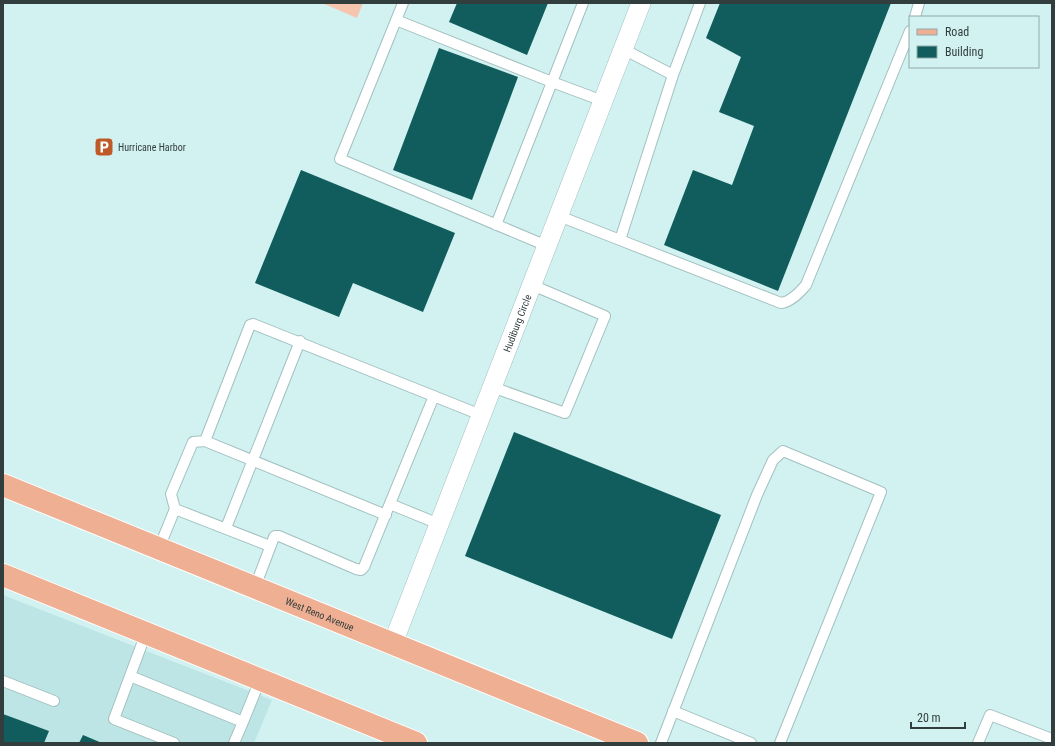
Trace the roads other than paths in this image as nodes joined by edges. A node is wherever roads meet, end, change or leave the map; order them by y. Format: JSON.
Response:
{"nodes":[{"id":1,"x":403,"y":3,"type":"edge"},
{"id":2,"x":583,"y":3,"type":"edge"},
{"id":3,"x":641,"y":3,"type":"edge"},
{"id":4,"x":700,"y":3,"type":"edge"},
{"id":5,"x":919,"y":3,"type":"edge"},
{"id":6,"x":915,"y":16,"type":"edge"},
{"id":7,"x":396,"y":20,"type":"junction"},
{"id":8,"x":909,"y":32,"type":"edge"},
{"id":9,"x":623,"y":49,"type":"junction"},
{"id":10,"x":674,"y":74,"type":"junction"},
{"id":11,"x":552,"y":82,"type":"junction"},
{"id":12,"x":603,"y":101,"type":"junction"},
{"id":13,"x":558,"y":216,"type":"junction"},
{"id":14,"x":496,"y":225,"type":"junction"},
{"id":15,"x":620,"y":240,"type":"junction"},
{"id":16,"x":547,"y":246,"type":"junction"},
{"id":17,"x":532,"y":285,"type":"junction"},
{"id":18,"x":300,"y":341,"type":"junction"},
{"id":19,"x":492,"y":387,"type":"junction"},
{"id":20,"x":434,"y":396,"type":"junction"},
{"id":21,"x":481,"y":415,"type":"junction"},
{"id":22,"x":205,"y":441,"type":"junction"},
{"id":23,"x":253,"y":460,"type":"junction"},
{"id":24,"x":3,"y":484,"type":"edge"},
{"id":25,"x":390,"y":504,"type":"junction"},
{"id":26,"x":175,"y":509,"type":"junction"},
{"id":27,"x":386,"y":515,"type":"junction"},
{"id":28,"x":439,"y":524,"type":"junction"},
{"id":29,"x":226,"y":528,"type":"junction"},
{"id":30,"x":270,"y":546,"type":"junction"},
{"id":31,"x":159,"y":548,"type":"junction"},
{"id":32,"x":3,"y":575,"type":"edge"},
{"id":33,"x":255,"y":587,"type":"junction"},
{"id":34,"x":146,"y":634,"type":"junction"},
{"id":35,"x":393,"y":643,"type":"junction"},
{"id":36,"x":130,"y":676,"type":"junction"},
{"id":37,"x":260,"y":680,"type":"junction"},
{"id":38,"x":3,"y":681,"type":"edge"},
{"id":39,"x":54,"y":701,"type":"dead end"},
{"id":40,"x":673,"y":711,"type":"junction"},
{"id":41,"x":243,"y":722,"type":"junction"},
{"id":42,"x":1052,"y":739,"type":"edge"},
{"id":43,"x":174,"y":743,"type":"edge"},
{"id":44,"x":234,"y":743,"type":"edge"},
{"id":45,"x":416,"y":743,"type":"edge"},
{"id":46,"x":637,"y":743,"type":"edge"},
{"id":47,"x":661,"y":743,"type":"edge"},
{"id":48,"x":751,"y":743,"type":"edge"},
{"id":49,"x":780,"y":743,"type":"edge"},
{"id":50,"x":978,"y":743,"type":"edge"}],
"edges":[{"from":1,"to":7,"type":"lane"},
{"from":2,"to":11,"type":"lane"},
{"from":3,"to":9,"type":"street","name":"Hudiburg Circle"},
{"from":4,"to":10,"type":"lane"},
{"from":5,"to":6,"type":"lane"},
{"from":7,"to":11,"type":"lane"},
{"from":7,"to":14,"type":"lane"},
{"from":8,"to":15,"type":"lane"},
{"from":9,"to":10,"type":"lane"},
{"from":9,"to":12,"type":"street","name":"Hudiburg Circle"},
{"from":10,"to":15,"type":"lane"},
{"from":11,"to":12,"type":"lane"},
{"from":11,"to":14,"type":"lane"},
{"from":12,"to":13,"type":"street","name":"Hudiburg Circle"},
{"from":13,"to":15,"type":"lane"},
{"from":13,"to":16,"type":"street","name":"Hudiburg Circle"},
{"from":14,"to":16,"type":"lane"},
{"from":16,"to":17,"type":"street","name":"Hudiburg Circle"},
{"from":17,"to":19,"type":"street","name":"Hudiburg Circle"},
{"from":17,"to":19,"type":"lane"},
{"from":18,"to":20,"type":"lane"},
{"from":18,"to":22,"type":"lane"},
{"from":18,"to":23,"type":"lane"},
{"from":19,"to":21,"type":"street","name":"Hudiburg Circle"},
{"from":20,"to":21,"type":"lane"},
{"from":20,"to":25,"type":"lane"},
{"from":21,"to":28,"type":"street","name":"Hudiburg Circle"},
{"from":22,"to":23,"type":"lane"},
{"from":22,"to":26,"type":"lane"},
{"from":23,"to":27,"type":"lane"},
{"from":23,"to":29,"type":"lane"},
{"from":24,"to":31,"type":"main road","name":"West Reno Avenue"},
{"from":25,"to":27,"type":"lane"},
{"from":25,"to":28,"type":"lane"},
{"from":26,"to":29,"type":"lane"},
{"from":26,"to":31,"type":"lane"},
{"from":27,"to":30,"type":"lane"},
{"from":28,"to":35,"type":"street","name":"Hudiburg Circle"},
{"from":29,"to":30,"type":"lane"},
{"from":30,"to":33,"type":"lane"},
{"from":31,"to":33,"type":"main road","name":"West Reno Avenue"},
{"from":32,"to":34,"type":"main road"},
{"from":33,"to":35,"type":"main road","name":"West Reno Avenue"},
{"from":34,"to":36,"type":"lane"},
{"from":34,"to":37,"type":"main road"},
{"from":35,"to":46,"type":"main road","name":"West Reno Avenue"},
{"from":36,"to":41,"type":"lane"},
{"from":36,"to":43,"type":"lane"},
{"from":37,"to":41,"type":"lane"},
{"from":37,"to":45,"type":"main road"},
{"from":38,"to":39,"type":"lane"},
{"from":40,"to":47,"type":"lane"},
{"from":40,"to":48,"type":"lane"},
{"from":40,"to":49,"type":"lane"},
{"from":41,"to":44,"type":"lane"},
{"from":42,"to":50,"type":"lane"}]}
